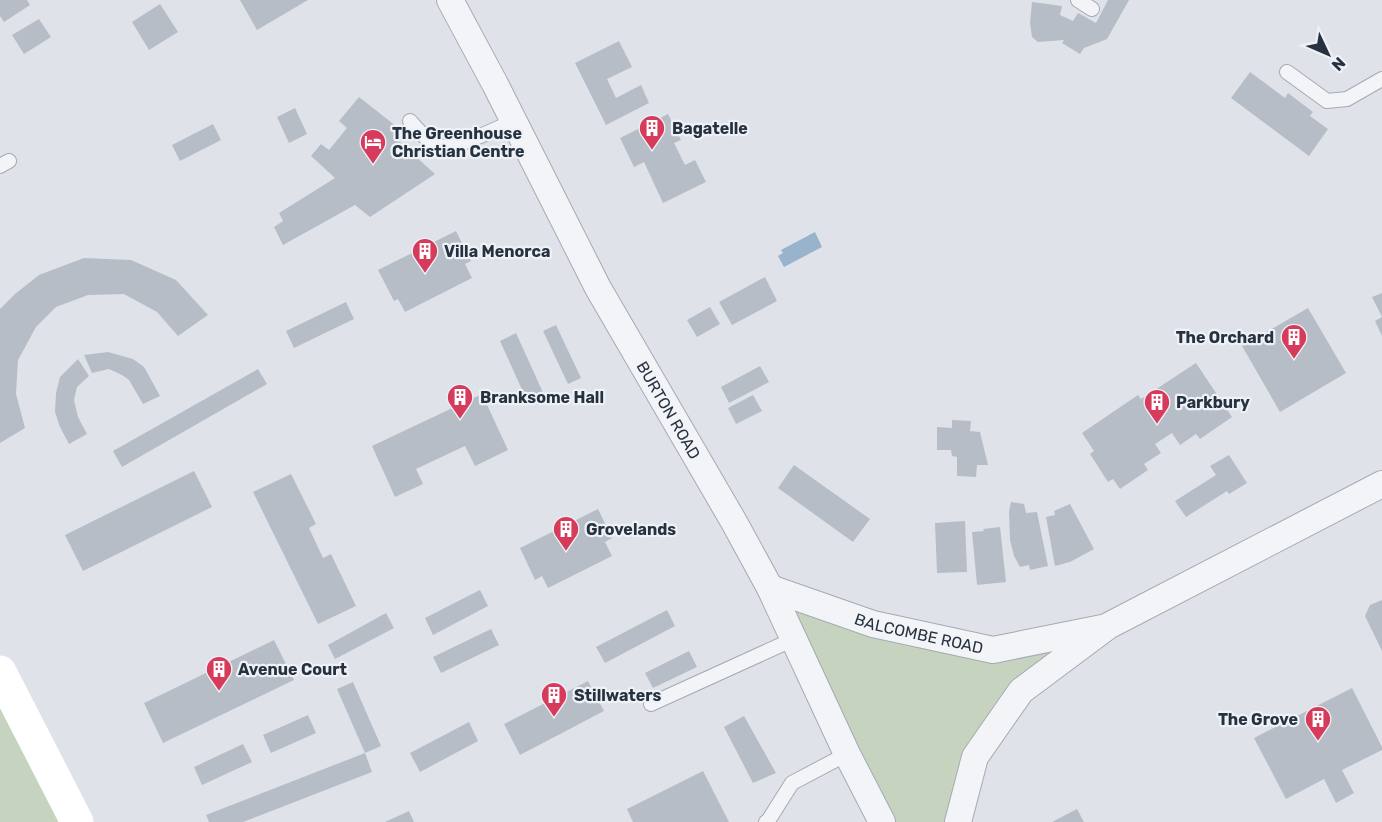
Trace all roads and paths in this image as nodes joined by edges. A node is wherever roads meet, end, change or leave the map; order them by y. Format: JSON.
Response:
{"nodes":[{"id":1,"x":450,"y":0,"type":"edge"},
{"id":2,"x":1078,"y":0,"type":"edge"},
{"id":3,"x":1092,"y":9,"type":"dead end"},
{"id":4,"x":1287,"y":72,"type":"dead end"},
{"id":5,"x":1382,"y":79,"type":"edge"},
{"id":6,"x":410,"y":121,"type":"dead end"},
{"id":7,"x":514,"y":122,"type":"junction"},
{"id":8,"x":1382,"y":484,"type":"edge"},
{"id":9,"x":770,"y":588,"type":"junction"},
{"id":10,"x":1108,"y":627,"type":"junction"},
{"id":11,"x":794,"y":639,"type":"junction"},
{"id":12,"x":0,"y":674,"type":"edge"},
{"id":13,"x":651,"y":704,"type":"dead end"},
{"id":14,"x":847,"y":754,"type":"junction"},
{"id":15,"x":73,"y":820,"type":"edge"},
{"id":16,"x":766,"y":822,"type":"edge"},
{"id":17,"x":882,"y":822,"type":"edge"},
{"id":18,"x":958,"y":822,"type":"edge"}],
"edges":[{"from":1,"to":7,"type":"street","name":"BURTON ROAD"},
{"from":2,"to":3,"type":"lane"},
{"from":4,"to":5,"type":"lane"},
{"from":6,"to":7,"type":"lane"},
{"from":7,"to":9,"type":"street","name":"BURTON ROAD"},
{"from":8,"to":10,"type":"street","name":"BALCOMBE ROAD"},
{"from":9,"to":10,"type":"street","name":"BALCOMBE ROAD"},
{"from":9,"to":11,"type":"street","name":"BURTON ROAD"},
{"from":10,"to":18,"type":"street","name":"BALCOMBE ROAD"},
{"from":11,"to":13,"type":"lane"},
{"from":11,"to":14,"type":"street","name":"BURTON ROAD"},
{"from":12,"to":15,"type":"main road"},
{"from":14,"to":16,"type":"lane"},
{"from":14,"to":17,"type":"street","name":"BURTON ROAD"}]}
